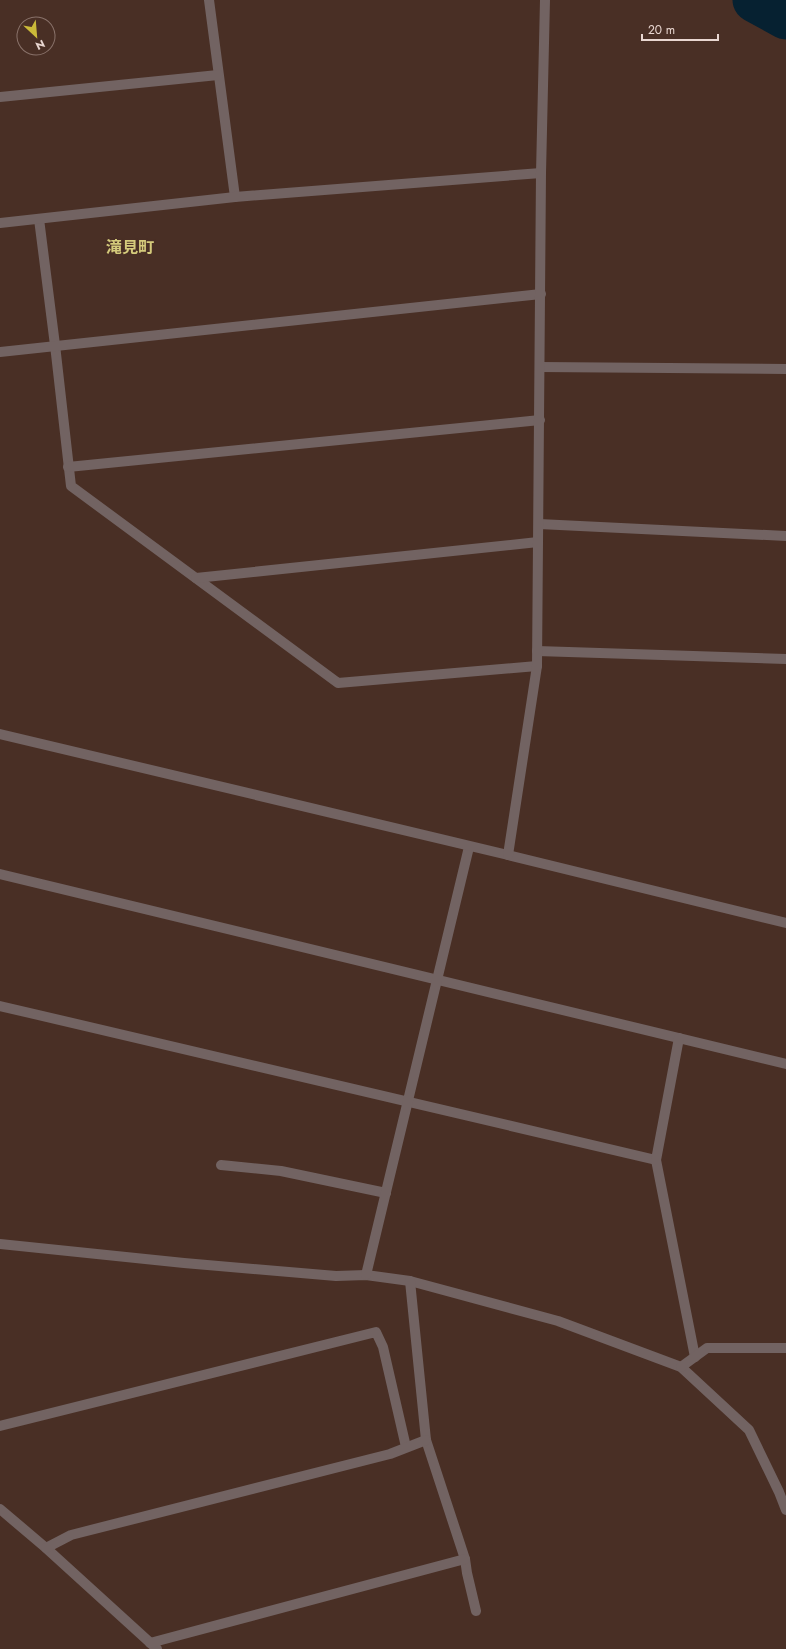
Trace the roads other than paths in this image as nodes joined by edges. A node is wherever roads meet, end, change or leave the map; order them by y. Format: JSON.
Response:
{"nodes":[{"id":1,"x":209,"y":0,"type":"edge"},
{"id":2,"x":545,"y":0,"type":"edge"},
{"id":3,"x":218,"y":75,"type":"junction"},
{"id":4,"x":0,"y":98,"type":"edge"},
{"id":5,"x":541,"y":173,"type":"junction"},
{"id":6,"x":235,"y":198,"type":"junction"},
{"id":7,"x":38,"y":219,"type":"junction"},
{"id":8,"x":0,"y":223,"type":"edge"},
{"id":9,"x":541,"y":294,"type":"junction"},
{"id":10,"x":56,"y":345,"type":"junction"},
{"id":11,"x":0,"y":352,"type":"edge"},
{"id":12,"x":540,"y":367,"type":"junction"},
{"id":13,"x":786,"y":369,"type":"edge"},
{"id":14,"x":540,"y":420,"type":"junction"},
{"id":15,"x":68,"y":467,"type":"junction"},
{"id":16,"x":539,"y":524,"type":"junction"},
{"id":17,"x":786,"y":536,"type":"edge"},
{"id":18,"x":538,"y":542,"type":"junction"},
{"id":19,"x":196,"y":578,"type":"junction"},
{"id":20,"x":537,"y":651,"type":"junction"},
{"id":21,"x":786,"y":659,"type":"edge"},
{"id":22,"x":537,"y":666,"type":"junction"},
{"id":23,"x":0,"y":734,"type":"edge"},
{"id":24,"x":469,"y":847,"type":"junction"},
{"id":25,"x":508,"y":855,"type":"junction"},
{"id":26,"x":0,"y":874,"type":"edge"},
{"id":27,"x":786,"y":923,"type":"edge"},
{"id":28,"x":438,"y":980,"type":"junction"},
{"id":29,"x":0,"y":1006,"type":"edge"},
{"id":30,"x":679,"y":1038,"type":"junction"},
{"id":31,"x":786,"y":1064,"type":"edge"},
{"id":32,"x":408,"y":1103,"type":"junction"},
{"id":33,"x":656,"y":1160,"type":"junction"},
{"id":34,"x":221,"y":1165,"type":"dead end"},
{"id":35,"x":386,"y":1193,"type":"junction"},
{"id":36,"x":0,"y":1244,"type":"edge"},
{"id":37,"x":366,"y":1275,"type":"junction"},
{"id":38,"x":410,"y":1281,"type":"junction"},
{"id":39,"x":786,"y":1348,"type":"edge"},
{"id":40,"x":695,"y":1356,"type":"junction"},
{"id":41,"x":681,"y":1367,"type":"junction"},
{"id":42,"x":0,"y":1426,"type":"edge"},
{"id":43,"x":426,"y":1440,"type":"junction"},
{"id":44,"x":406,"y":1447,"type":"junction"},
{"id":45,"x":786,"y":1510,"type":"edge"},
{"id":46,"x":2,"y":1514,"type":"edge"},
{"id":47,"x":46,"y":1548,"type":"junction"},
{"id":48,"x":465,"y":1559,"type":"junction"},
{"id":49,"x":476,"y":1611,"type":"dead end"},
{"id":50,"x":153,"y":1646,"type":"edge"}],
"edges":[{"from":1,"to":3,"type":"street"},
{"from":2,"to":5,"type":"street"},
{"from":3,"to":4,"type":"street"},
{"from":3,"to":6,"type":"street"},
{"from":5,"to":6,"type":"street"},
{"from":5,"to":9,"type":"street"},
{"from":6,"to":7,"type":"street"},
{"from":7,"to":8,"type":"street"},
{"from":7,"to":10,"type":"street"},
{"from":9,"to":10,"type":"street"},
{"from":9,"to":12,"type":"street"},
{"from":10,"to":11,"type":"street"},
{"from":10,"to":15,"type":"street"},
{"from":12,"to":13,"type":"street"},
{"from":12,"to":14,"type":"street"},
{"from":14,"to":15,"type":"street"},
{"from":14,"to":16,"type":"street"},
{"from":15,"to":19,"type":"street"},
{"from":16,"to":17,"type":"street"},
{"from":16,"to":18,"type":"street"},
{"from":18,"to":19,"type":"street"},
{"from":18,"to":20,"type":"street"},
{"from":19,"to":22,"type":"street"},
{"from":20,"to":21,"type":"street"},
{"from":20,"to":22,"type":"street"},
{"from":22,"to":25,"type":"street"},
{"from":23,"to":24,"type":"street"},
{"from":24,"to":25,"type":"street"},
{"from":24,"to":28,"type":"street"},
{"from":25,"to":27,"type":"street"},
{"from":26,"to":28,"type":"street"},
{"from":28,"to":30,"type":"street"},
{"from":28,"to":32,"type":"street"},
{"from":29,"to":32,"type":"street"},
{"from":30,"to":31,"type":"street"},
{"from":30,"to":33,"type":"street"},
{"from":32,"to":33,"type":"street"},
{"from":32,"to":35,"type":"street"},
{"from":33,"to":40,"type":"street"},
{"from":34,"to":35,"type":"street"},
{"from":35,"to":37,"type":"street"},
{"from":36,"to":37,"type":"street"},
{"from":37,"to":38,"type":"street"},
{"from":38,"to":41,"type":"street"},
{"from":38,"to":43,"type":"street"},
{"from":39,"to":40,"type":"street"},
{"from":40,"to":41,"type":"street"},
{"from":41,"to":45,"type":"street"},
{"from":42,"to":44,"type":"street"},
{"from":43,"to":44,"type":"street"},
{"from":43,"to":48,"type":"street"},
{"from":44,"to":47,"type":"street"},
{"from":46,"to":47,"type":"street"},
{"from":47,"to":50,"type":"street"},
{"from":48,"to":49,"type":"street"},
{"from":48,"to":50,"type":"street"}]}
